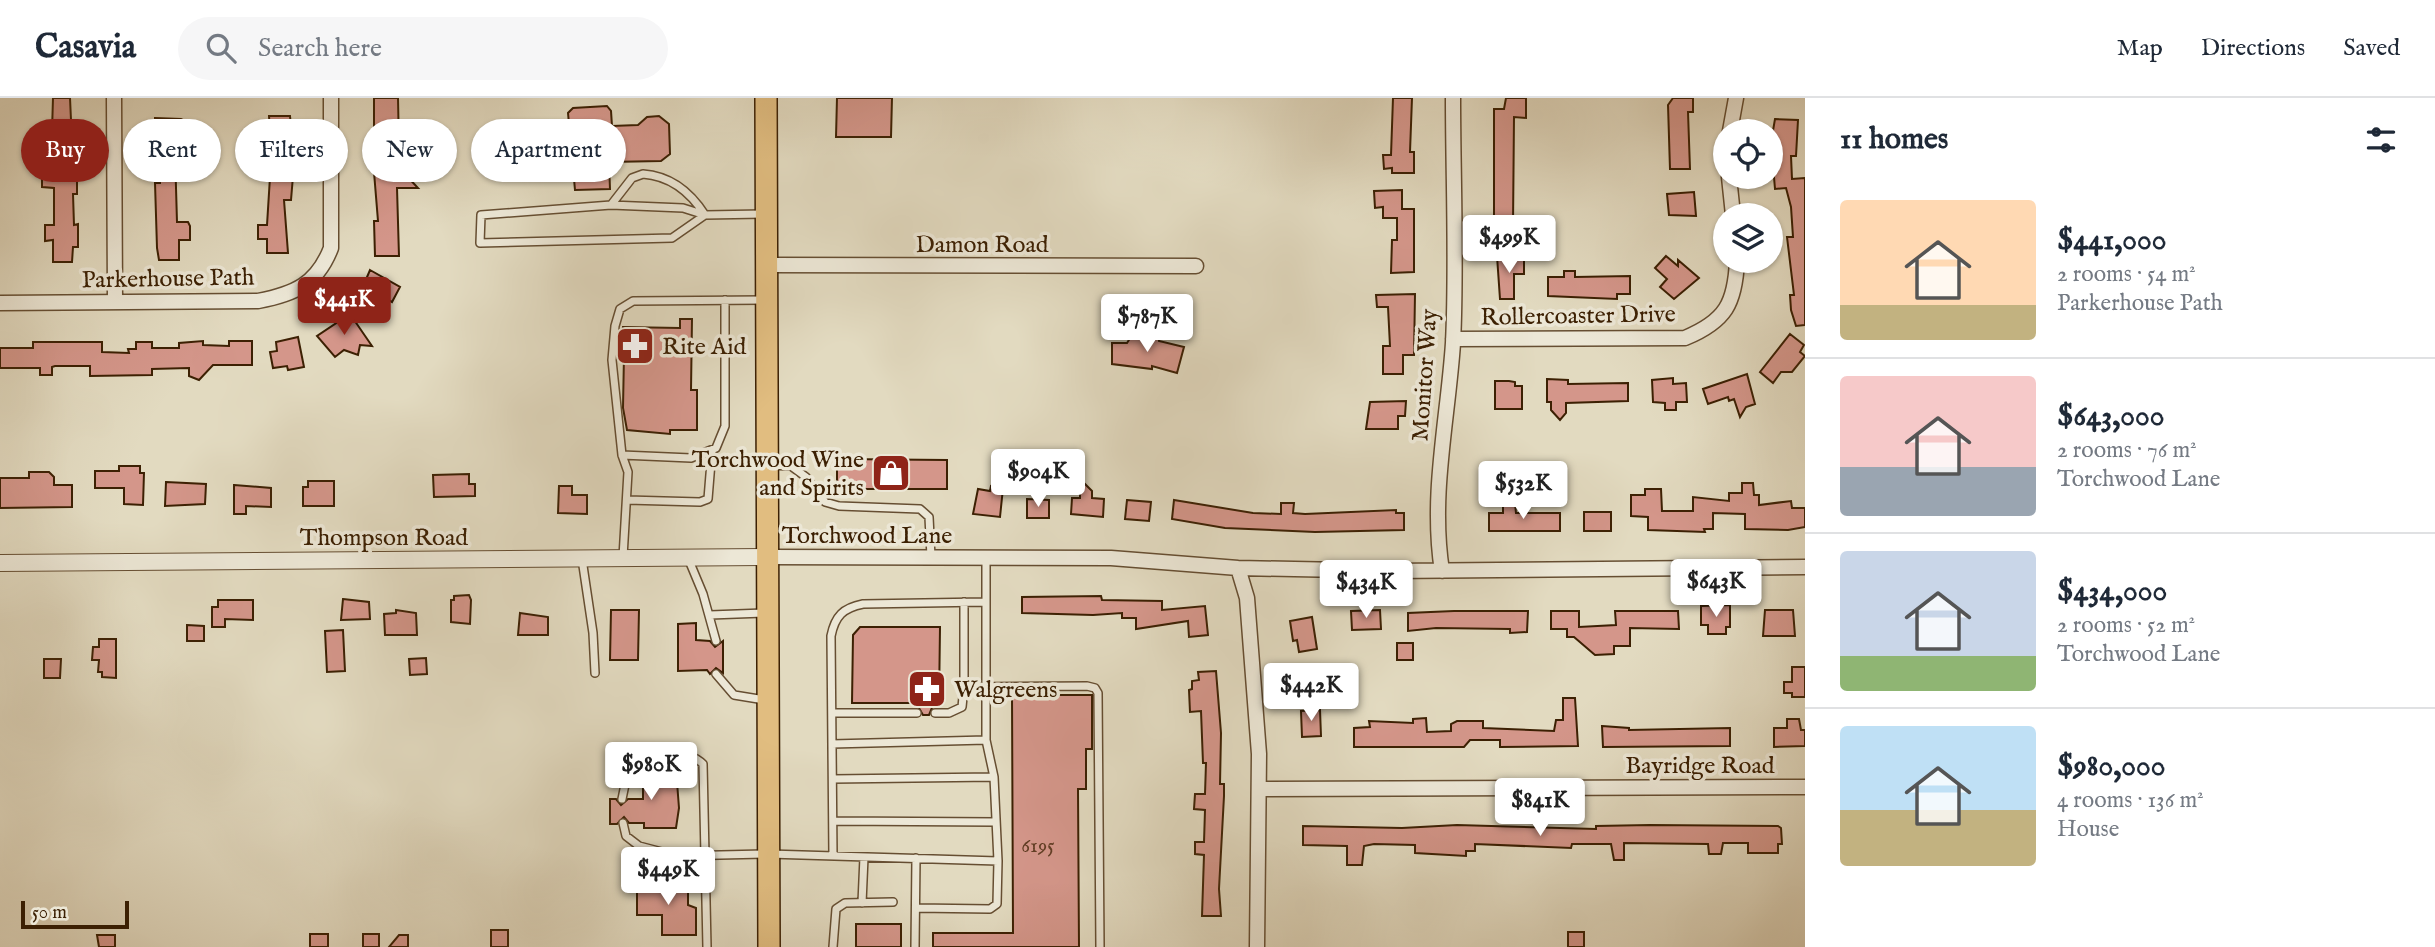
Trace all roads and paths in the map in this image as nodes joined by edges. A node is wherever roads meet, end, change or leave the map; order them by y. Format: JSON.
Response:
{"nodes":[{"id":1,"x":114,"y":98,"type":"edge"},
{"id":2,"x":331,"y":98,"type":"edge"},
{"id":3,"x":766,"y":98,"type":"edge"},
{"id":4,"x":1452,"y":98,"type":"edge"},
{"id":5,"x":1736,"y":98,"type":"edge"},
{"id":6,"x":1732,"y":119,"type":"edge"},
{"id":7,"x":611,"y":205,"type":"junction"},
{"id":8,"x":767,"y":214,"type":"junction"},
{"id":9,"x":705,"y":215,"type":"junction"},
{"id":10,"x":768,"y":265,"type":"junction"},
{"id":11,"x":1196,"y":266,"type":"dead end"},
{"id":12,"x":1736,"y":273,"type":"edge"},
{"id":13,"x":725,"y":300,"type":"junction"},
{"id":14,"x":768,"y":300,"type":"junction"},
{"id":15,"x":114,"y":302,"type":"junction"},
{"id":16,"x":0,"y":303,"type":"edge"},
{"id":17,"x":1453,"y":339,"type":"junction"},
{"id":18,"x":712,"y":450,"type":"junction"},
{"id":19,"x":622,"y":455,"type":"junction"},
{"id":20,"x":769,"y":465,"type":"junction"},
{"id":21,"x":627,"y":500,"type":"junction"},
{"id":22,"x":623,"y":557,"type":"junction"},
{"id":23,"x":688,"y":557,"type":"junction"},
{"id":24,"x":769,"y":557,"type":"junction"},
{"id":25,"x":581,"y":558,"type":"junction"},
{"id":26,"x":931,"y":558,"type":"junction"},
{"id":27,"x":986,"y":558,"type":"junction"},
{"id":28,"x":0,"y":563,"type":"edge"},
{"id":29,"x":1805,"y":567,"type":"edge"},
{"id":30,"x":1238,"y":568,"type":"junction"},
{"id":31,"x":1442,"y":571,"type":"junction"},
{"id":32,"x":964,"y":602,"type":"junction"},
{"id":33,"x":985,"y":602,"type":"junction"},
{"id":34,"x":769,"y":613,"type":"junction"},
{"id":35,"x":710,"y":615,"type":"junction"},
{"id":36,"x":716,"y":641,"type":"dead end"},
{"id":37,"x":595,"y":673,"type":"dead end"},
{"id":38,"x":716,"y":674,"type":"dead end"},
{"id":39,"x":964,"y":687,"type":"junction"},
{"id":40,"x":985,"y":687,"type":"junction"},
{"id":41,"x":769,"y":700,"type":"junction"},
{"id":42,"x":832,"y":713,"type":"junction"},
{"id":43,"x":917,"y":713,"type":"dead end"},
{"id":44,"x":935,"y":713,"type":"dead end"},
{"id":45,"x":986,"y":740,"type":"junction"},
{"id":46,"x":832,"y":744,"type":"junction"},
{"id":47,"x":994,"y":778,"type":"junction"},
{"id":48,"x":833,"y":779,"type":"junction"},
{"id":49,"x":1805,"y":787,"type":"edge"},
{"id":50,"x":1259,"y":789,"type":"junction"},
{"id":51,"x":622,"y":799,"type":"dead end"},
{"id":52,"x":833,"y":821,"type":"junction"},
{"id":53,"x":996,"y":822,"type":"junction"},
{"id":54,"x":623,"y":823,"type":"dead end"},
{"id":55,"x":769,"y":854,"type":"junction"},
{"id":56,"x":706,"y":856,"type":"junction"},
{"id":57,"x":833,"y":856,"type":"junction"},
{"id":58,"x":864,"y":857,"type":"junction"},
{"id":59,"x":916,"y":858,"type":"junction"},
{"id":60,"x":998,"y":861,"type":"junction"},
{"id":61,"x":893,"y":902,"type":"dead end"},
{"id":62,"x":862,"y":903,"type":"junction"},
{"id":63,"x":916,"y":908,"type":"junction"},
{"id":64,"x":708,"y":947,"type":"edge"},
{"id":65,"x":769,"y":947,"type":"edge"},
{"id":66,"x":833,"y":947,"type":"edge"},
{"id":67,"x":915,"y":947,"type":"edge"},
{"id":68,"x":1100,"y":947,"type":"edge"},
{"id":69,"x":1257,"y":947,"type":"edge"}],
"edges":[{"from":1,"to":15,"type":"street"},
{"from":2,"to":15,"type":"street","name":"Parkerhouse Path"},
{"from":3,"to":8,"type":"main road"},
{"from":4,"to":17,"type":"street","name":"Monitor Way"},
{"from":5,"to":6,"type":"street"},
{"from":7,"to":9,"type":"lane"},
{"from":7,"to":9,"type":"lane"},
{"from":7,"to":9,"type":"lane"},
{"from":8,"to":9,"type":"lane"},
{"from":8,"to":10,"type":"main road"},
{"from":10,"to":11,"type":"street","name":"Damon Road"},
{"from":10,"to":14,"type":"main road"},
{"from":12,"to":17,"type":"street","name":"Rollercoaster Drive"},
{"from":13,"to":14,"type":"lane"},
{"from":13,"to":18,"type":"lane"},
{"from":13,"to":19,"type":"lane"},
{"from":14,"to":20,"type":"main road"},
{"from":15,"to":16,"type":"street","name":"Parkerhouse Path"},
{"from":17,"to":31,"type":"street","name":"Monitor Way"},
{"from":18,"to":19,"type":"lane"},
{"from":18,"to":21,"type":"lane"},
{"from":19,"to":21,"type":"lane"},
{"from":20,"to":24,"type":"main road"},
{"from":20,"to":26,"type":"lane"},
{"from":21,"to":22,"type":"lane"},
{"from":22,"to":23,"type":"street","name":"Thompson Road"},
{"from":22,"to":25,"type":"street","name":"Thompson Road"},
{"from":23,"to":24,"type":"street","name":"Thompson Road"},
{"from":23,"to":35,"type":"lane"},
{"from":24,"to":26,"type":"street","name":"Torchwood Lane"},
{"from":24,"to":34,"type":"main road"},
{"from":25,"to":28,"type":"street","name":"Thompson Road"},
{"from":25,"to":37,"type":"lane"},
{"from":26,"to":27,"type":"street","name":"Torchwood Lane"},
{"from":27,"to":30,"type":"street","name":"Torchwood Lane"},
{"from":27,"to":33,"type":"lane"},
{"from":29,"to":31,"type":"street","name":"Torchwood Lane"},
{"from":30,"to":31,"type":"street","name":"Torchwood Lane"},
{"from":30,"to":50,"type":"street"},
{"from":32,"to":33,"type":"lane"},
{"from":32,"to":39,"type":"lane"},
{"from":32,"to":42,"type":"lane"},
{"from":33,"to":40,"type":"lane"},
{"from":34,"to":35,"type":"lane"},
{"from":34,"to":41,"type":"main road"},
{"from":35,"to":36,"type":"lane"},
{"from":38,"to":41,"type":"lane"},
{"from":39,"to":40,"type":"lane"},
{"from":39,"to":44,"type":"lane"},
{"from":40,"to":45,"type":"lane"},
{"from":40,"to":68,"type":"lane"},
{"from":41,"to":55,"type":"main road"},
{"from":42,"to":43,"type":"lane"},
{"from":42,"to":46,"type":"lane"},
{"from":45,"to":46,"type":"lane"},
{"from":45,"to":47,"type":"lane"},
{"from":46,"to":48,"type":"lane"},
{"from":47,"to":48,"type":"lane"},
{"from":47,"to":53,"type":"lane"},
{"from":48,"to":52,"type":"lane"},
{"from":49,"to":50,"type":"street","name":"Bayridge Road"},
{"from":50,"to":69,"type":"street"},
{"from":51,"to":56,"type":"lane"},
{"from":52,"to":53,"type":"lane"},
{"from":52,"to":57,"type":"lane"},
{"from":53,"to":60,"type":"lane"},
{"from":54,"to":56,"type":"lane"},
{"from":55,"to":56,"type":"lane"},
{"from":55,"to":57,"type":"lane"},
{"from":55,"to":65,"type":"main road"},
{"from":56,"to":64,"type":"lane"},
{"from":57,"to":58,"type":"lane"},
{"from":58,"to":59,"type":"lane"},
{"from":58,"to":62,"type":"lane"},
{"from":59,"to":60,"type":"lane"},
{"from":59,"to":63,"type":"lane"},
{"from":60,"to":63,"type":"lane"},
{"from":61,"to":62,"type":"lane"},
{"from":62,"to":66,"type":"lane"},
{"from":63,"to":67,"type":"lane"}]}
